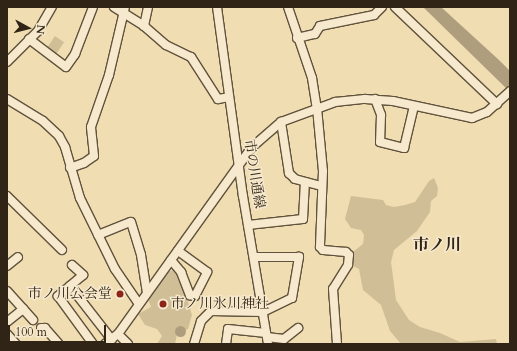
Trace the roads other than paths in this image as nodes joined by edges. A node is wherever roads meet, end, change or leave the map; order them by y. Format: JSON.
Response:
{"nodes":[{"id":1,"x":52,"y":7,"type":"edge"},
{"id":2,"x":93,"y":7,"type":"edge"},
{"id":3,"x":114,"y":7,"type":"edge"},
{"id":4,"x":148,"y":7,"type":"edge"},
{"id":5,"x":217,"y":7,"type":"edge"},
{"id":6,"x":288,"y":7,"type":"edge"},
{"id":7,"x":382,"y":7,"type":"edge"},
{"id":8,"x":395,"y":7,"type":"edge"},
{"id":9,"x":124,"y":9,"type":"edge"},
{"id":10,"x":144,"y":26,"type":"junction"},
{"id":11,"x":297,"y":38,"type":"junction"},
{"id":12,"x":29,"y":40,"type":"junction"},
{"id":13,"x":7,"y":62,"type":"edge"},
{"id":14,"x":510,"y":91,"type":"edge"},
{"id":15,"x":230,"y":98,"type":"junction"},
{"id":16,"x":7,"y":99,"type":"edge"},
{"id":17,"x":376,"y":99,"type":"junction"},
{"id":18,"x":497,"y":104,"type":"junction"},
{"id":19,"x":414,"y":106,"type":"junction"},
{"id":20,"x":317,"y":108,"type":"junction"},
{"id":21,"x":281,"y":122,"type":"junction"},
{"id":22,"x":239,"y":167,"type":"junction"},
{"id":23,"x":70,"y":168,"type":"junction"},
{"id":24,"x":305,"y":182,"type":"junction"},
{"id":25,"x":322,"y":186,"type":"junction"},
{"id":26,"x":7,"y":196,"type":"edge"},
{"id":27,"x":248,"y":225,"type":"junction"},
{"id":28,"x":98,"y":235,"type":"junction"},
{"id":29,"x":62,"y":250,"type":"dead end"},
{"id":30,"x":178,"y":250,"type":"junction"},
{"id":31,"x":18,"y":257,"type":"dead end"},
{"id":32,"x":254,"y":257,"type":"junction"},
{"id":33,"x":171,"y":260,"type":"junction"},
{"id":34,"x":72,"y":265,"type":"dead end"},
{"id":35,"x":7,"y":266,"type":"edge"},
{"id":36,"x":70,"y":286,"type":"junction"},
{"id":37,"x":7,"y":290,"type":"edge"},
{"id":38,"x":147,"y":293,"type":"junction"},
{"id":39,"x":139,"y":304,"type":"junction"},
{"id":40,"x":23,"y":309,"type":"junction"},
{"id":41,"x":263,"y":312,"type":"junction"},
{"id":42,"x":33,"y":320,"type":"dead end"},
{"id":43,"x":7,"y":322,"type":"edge"},
{"id":44,"x":40,"y":328,"type":"dead end"},
{"id":45,"x":298,"y":328,"type":"dead end"},
{"id":46,"x":7,"y":334,"type":"edge"},
{"id":47,"x":267,"y":338,"type":"edge"},
{"id":48,"x":111,"y":339,"type":"edge"},
{"id":49,"x":16,"y":344,"type":"edge"},
{"id":50,"x":59,"y":344,"type":"edge"},
{"id":51,"x":93,"y":344,"type":"edge"},
{"id":52,"x":128,"y":344,"type":"edge"},
{"id":53,"x":194,"y":344,"type":"edge"},
{"id":54,"x":226,"y":344,"type":"edge"},
{"id":55,"x":337,"y":344,"type":"edge"}],
"edges":[{"from":1,"to":12,"type":"street"},
{"from":2,"to":12,"type":"street"},
{"from":3,"to":9,"type":"street"},
{"from":4,"to":10,"type":"street"},
{"from":5,"to":15,"type":"street","name":"市の川通線"},
{"from":6,"to":11,"type":"street"},
{"from":7,"to":11,"type":"street"},
{"from":8,"to":18,"type":"street"},
{"from":9,"to":10,"type":"street"},
{"from":9,"to":23,"type":"street"},
{"from":10,"to":15,"type":"street"},
{"from":11,"to":20,"type":"street"},
{"from":12,"to":13,"type":"street"},
{"from":14,"to":18,"type":"street"},
{"from":15,"to":22,"type":"street","name":"市の川通線"},
{"from":16,"to":23,"type":"street"},
{"from":17,"to":19,"type":"street"},
{"from":17,"to":19,"type":"street"},
{"from":17,"to":20,"type":"street"},
{"from":18,"to":19,"type":"street"},
{"from":20,"to":21,"type":"street"},
{"from":20,"to":25,"type":"street"},
{"from":21,"to":22,"type":"street"},
{"from":21,"to":24,"type":"street"},
{"from":22,"to":27,"type":"street","name":"市の川通線"},
{"from":22,"to":30,"type":"street"},
{"from":23,"to":28,"type":"street"},
{"from":24,"to":25,"type":"street"},
{"from":24,"to":27,"type":"street"},
{"from":25,"to":55,"type":"street"},
{"from":26,"to":29,"type":"street"},
{"from":27,"to":32,"type":"street","name":"市の川通線"},
{"from":28,"to":38,"type":"street"},
{"from":28,"to":39,"type":"street"},
{"from":30,"to":33,"type":"street"},
{"from":30,"to":33,"type":"street"},
{"from":31,"to":35,"type":"street"},
{"from":32,"to":41,"type":"street","name":"市の川通線"},
{"from":32,"to":41,"type":"street"},
{"from":33,"to":38,"type":"street"},
{"from":34,"to":36,"type":"street"},
{"from":36,"to":48,"type":"street"},
{"from":36,"to":51,"type":"street"},
{"from":37,"to":40,"type":"street"},
{"from":38,"to":39,"type":"street"},
{"from":39,"to":48,"type":"street"},
{"from":40,"to":42,"type":"street"},
{"from":40,"to":43,"type":"street"},
{"from":41,"to":47,"type":"street","name":"市の川通線"},
{"from":41,"to":53,"type":"street"},
{"from":44,"to":50,"type":"street"},
{"from":45,"to":47,"type":"street"},
{"from":46,"to":49,"type":"street"},
{"from":47,"to":54,"type":"street"},
{"from":48,"to":52,"type":"street"}]}
